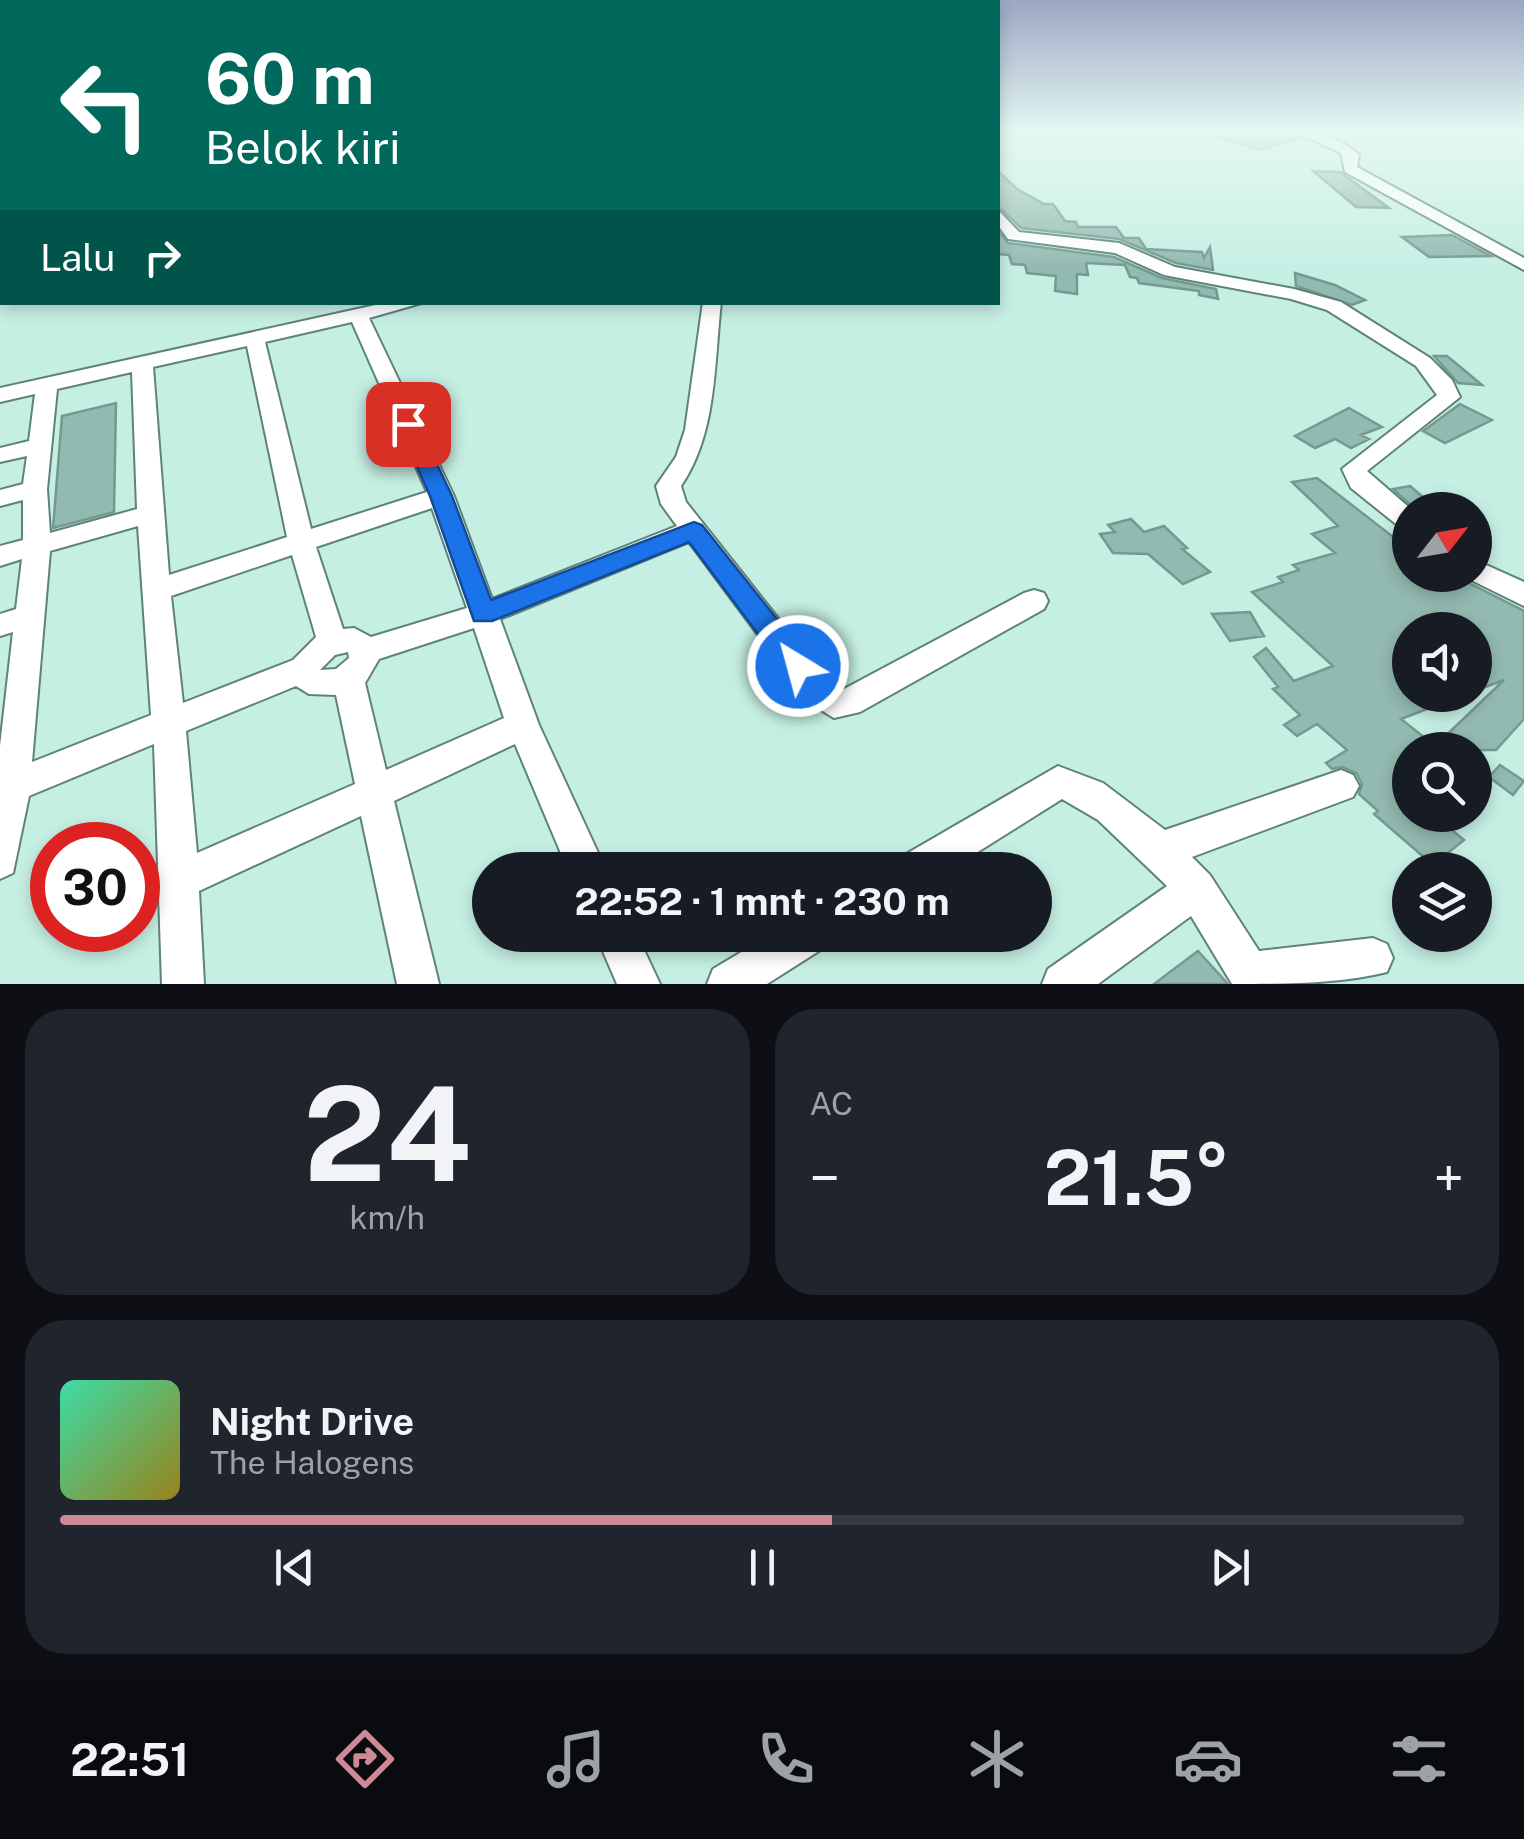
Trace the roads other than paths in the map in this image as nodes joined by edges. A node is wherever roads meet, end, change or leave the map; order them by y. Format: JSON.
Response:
{"nodes":[{"id":1,"x":1364,"y":177,"type":"edge"},
{"id":2,"x":1006,"y":236,"type":"edge"},
{"id":3,"x":1524,"y":265,"type":"edge"},
{"id":4,"x":307,"y":305,"type":"edge"},
{"id":5,"x":404,"y":305,"type":"edge"},
{"id":6,"x":712,"y":305,"type":"edge"},
{"id":7,"x":358,"y":316,"type":"junction"},
{"id":8,"x":293,"y":331,"type":"junction"},
{"id":9,"x":255,"y":339,"type":"junction"},
{"id":10,"x":142,"y":364,"type":"junction"},
{"id":11,"x":47,"y":385,"type":"junction"},
{"id":12,"x":0,"y":395,"type":"edge"},
{"id":13,"x":39,"y":446,"type":"junction"},
{"id":14,"x":0,"y":455,"type":"edge"},
{"id":15,"x":35,"y":489,"type":"junction"},
{"id":16,"x":441,"y":496,"type":"junction"},
{"id":17,"x":0,"y":498,"type":"edge"},
{"id":18,"x":1392,"y":508,"type":"edge"},
{"id":19,"x":150,"y":514,"type":"junction"},
{"id":20,"x":694,"y":530,"type":"junction"},
{"id":21,"x":301,"y":541,"type":"junction"},
{"id":22,"x":37,"y":545,"type":"junction"},
{"id":23,"x":0,"y":556,"type":"edge"},
{"id":24,"x":1492,"y":578,"type":"edge"},
{"id":25,"x":156,"y":590,"type":"junction"},
{"id":26,"x":1524,"y":594,"type":"edge"},
{"id":27,"x":1034,"y":601,"type":"dead end"},
{"id":28,"x":483,"y":614,"type":"junction"},
{"id":29,"x":15,"y":620,"type":"edge"},
{"id":30,"x":332,"y":641,"type":"junction"},
{"id":31,"x":357,"y":665,"type":"junction"},
{"id":32,"x":304,"y":668,"type":"junction"},
{"id":33,"x":10,"y":695,"type":"edge"},
{"id":34,"x":170,"y":724,"type":"junction"},
{"id":35,"x":523,"y":724,"type":"junction"},
{"id":36,"x":1340,"y":786,"type":"dead end"},
{"id":37,"x":7,"y":788,"type":"edge"},
{"id":38,"x":374,"y":792,"type":"junction"},
{"id":39,"x":1158,"y":851,"type":"junction"},
{"id":40,"x":579,"y":852,"type":"edge"},
{"id":41,"x":943,"y":852,"type":"edge"},
{"id":42,"x":0,"y":860,"type":"edge"},
{"id":43,"x":178,"y":881,"type":"junction"},
{"id":44,"x":1196,"y":890,"type":"junction"},
{"id":45,"x":624,"y":952,"type":"edge"},
{"id":46,"x":780,"y":952,"type":"edge"},
{"id":47,"x":1373,"y":958,"type":"dead end"},
{"id":48,"x":1252,"y":978,"type":"edge"},
{"id":49,"x":182,"y":984,"type":"edge"},
{"id":50,"x":418,"y":984,"type":"edge"},
{"id":51,"x":638,"y":984,"type":"edge"},
{"id":52,"x":728,"y":984,"type":"edge"},
{"id":53,"x":1063,"y":984,"type":"edge"}],
"edges":[{"from":1,"to":3,"type":"street"},
{"from":2,"to":18,"type":"street"},
{"from":4,"to":8,"type":"street"},
{"from":5,"to":7,"type":"street"},
{"from":6,"to":20,"type":"street"},
{"from":7,"to":8,"type":"street"},
{"from":7,"to":16,"type":"street"},
{"from":8,"to":9,"type":"street"},
{"from":9,"to":10,"type":"street"},
{"from":9,"to":21,"type":"street"},
{"from":10,"to":11,"type":"street"},
{"from":10,"to":19,"type":"street"},
{"from":11,"to":12,"type":"street"},
{"from":11,"to":13,"type":"street"},
{"from":13,"to":14,"type":"street"},
{"from":13,"to":15,"type":"street"},
{"from":15,"to":17,"type":"street"},
{"from":15,"to":22,"type":"street"},
{"from":16,"to":21,"type":"street"},
{"from":16,"to":28,"type":"street"},
{"from":19,"to":22,"type":"street"},
{"from":19,"to":25,"type":"street"},
{"from":20,"to":27,"type":"street"},
{"from":20,"to":28,"type":"street"},
{"from":21,"to":25,"type":"street"},
{"from":21,"to":30,"type":"street"},
{"from":22,"to":23,"type":"street"},
{"from":22,"to":29,"type":"street"},
{"from":24,"to":26,"type":"street"},
{"from":25,"to":34,"type":"street"},
{"from":28,"to":31,"type":"street"},
{"from":28,"to":35,"type":"street"},
{"from":29,"to":33,"type":"street"},
{"from":30,"to":31,"type":"street"},
{"from":30,"to":32,"type":"street"},
{"from":31,"to":32,"type":"street"},
{"from":31,"to":38,"type":"street"},
{"from":32,"to":34,"type":"street"},
{"from":33,"to":37,"type":"street"},
{"from":34,"to":37,"type":"street"},
{"from":34,"to":43,"type":"street"},
{"from":35,"to":38,"type":"street"},
{"from":35,"to":40,"type":"street"},
{"from":36,"to":39,"type":"street"},
{"from":37,"to":42,"type":"street"},
{"from":38,"to":43,"type":"street"},
{"from":38,"to":50,"type":"street"},
{"from":39,"to":41,"type":"street"},
{"from":39,"to":44,"type":"street"},
{"from":43,"to":49,"type":"street"},
{"from":44,"to":48,"type":"street"},
{"from":44,"to":53,"type":"street"},
{"from":45,"to":51,"type":"street"},
{"from":46,"to":52,"type":"street"},
{"from":47,"to":48,"type":"street"}]}
